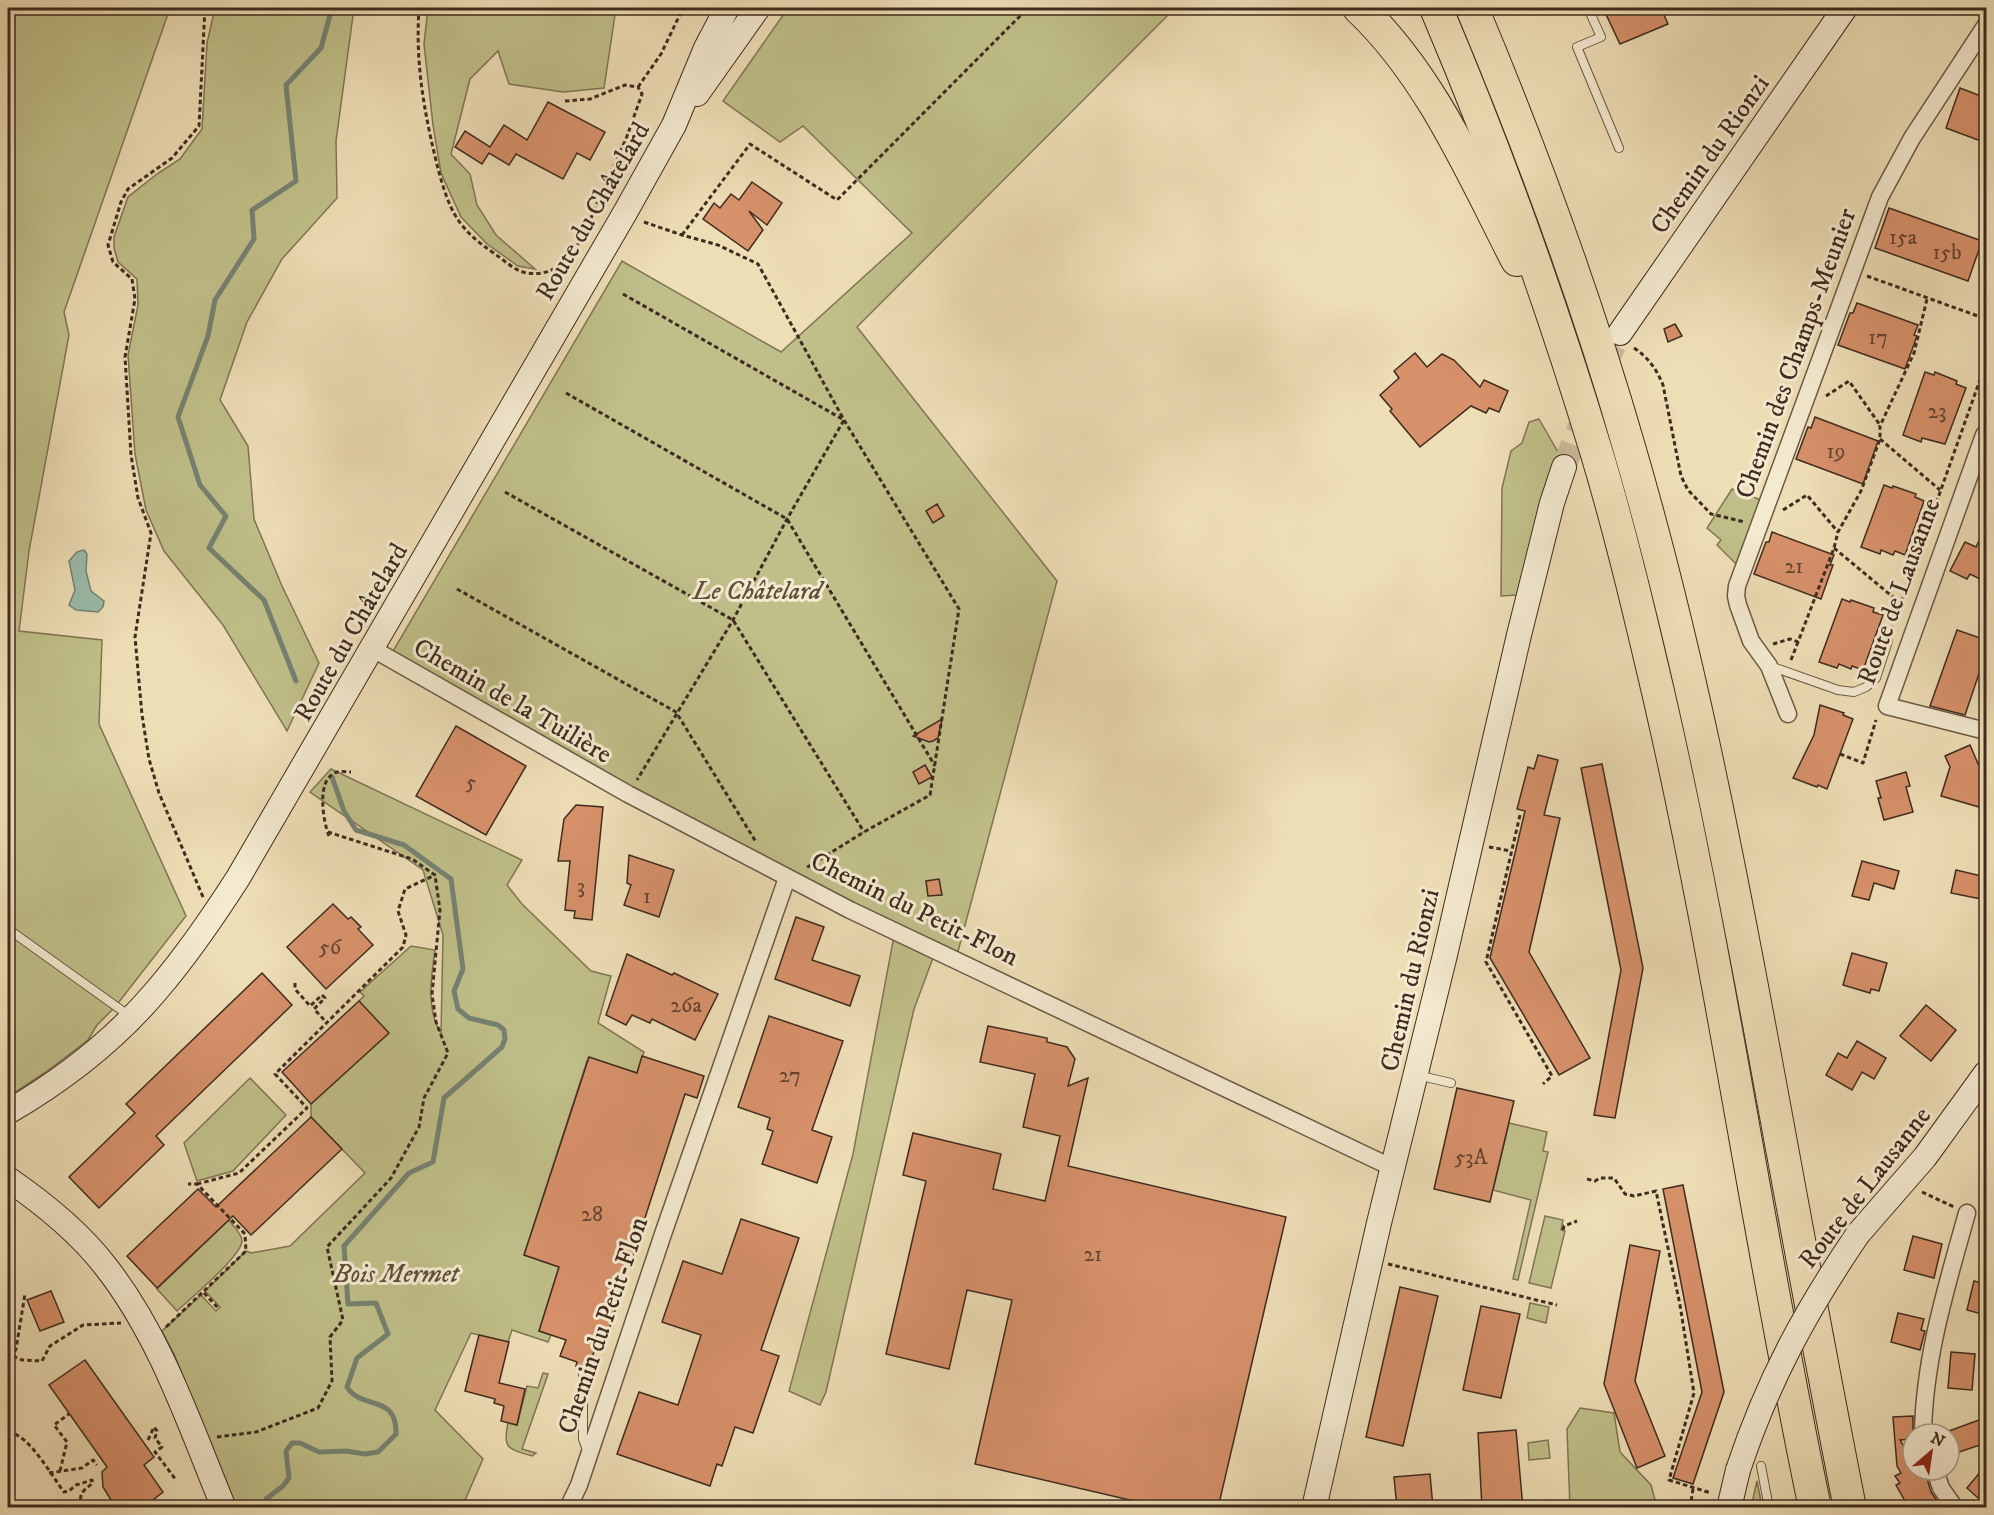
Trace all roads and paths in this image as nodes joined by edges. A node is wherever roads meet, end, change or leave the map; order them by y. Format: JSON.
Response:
{"nodes":[{"id":1,"x":205,"y":8,"type":"edge"},
{"id":2,"x":419,"y":8,"type":"edge"},
{"id":3,"x":682,"y":8,"type":"edge"},
{"id":4,"x":727,"y":8,"type":"edge"},
{"id":5,"x":758,"y":8,"type":"edge"},
{"id":6,"x":1028,"y":8,"type":"edge"},
{"id":7,"x":1359,"y":8,"type":"edge"},
{"id":8,"x":1436,"y":8,"type":"edge"},
{"id":9,"x":1472,"y":8,"type":"edge"},
{"id":10,"x":1588,"y":8,"type":"edge"},
{"id":11,"x":1845,"y":8,"type":"edge"},
{"id":12,"x":1986,"y":25,"type":"edge"},
{"id":13,"x":638,"y":87,"type":"junction"},
{"id":14,"x":565,"y":101,"type":"dead end"},
{"id":15,"x":674,"y":125,"type":"junction"},
{"id":16,"x":1619,"y":148,"type":"dead end"},
{"id":17,"x":601,"y":193,"type":"junction"},
{"id":18,"x":626,"y":211,"type":"junction"},
{"id":19,"x":682,"y":235,"type":"junction"},
{"id":20,"x":1858,"y":273,"type":"dead end"},
{"id":21,"x":623,"y":294,"type":"dead end"},
{"id":22,"x":1927,"y":299,"type":"junction"},
{"id":23,"x":1986,"y":319,"type":"edge"},
{"id":24,"x":1625,"y":339,"type":"joint"},
{"id":25,"x":1569,"y":363,"type":"junction"},
{"id":26,"x":1986,"y":363,"type":"edge"},
{"id":27,"x":566,"y":393,"type":"dead end"},
{"id":28,"x":1819,"y":400,"type":"dead end"},
{"id":29,"x":844,"y":420,"type":"junction"},
{"id":30,"x":1880,"y":426,"type":"junction"},
{"id":31,"x":1986,"y":435,"type":"edge"},
{"id":32,"x":1880,"y":439,"type":"junction"},
{"id":33,"x":1564,"y":467,"type":"tunnel mouth"},
{"id":34,"x":1940,"y":490,"type":"junction"},
{"id":35,"x":505,"y":492,"type":"dead end"},
{"id":36,"x":787,"y":519,"type":"junction"},
{"id":37,"x":1758,"y":525,"type":"junction"},
{"id":38,"x":1838,"y":532,"type":"junction"},
{"id":39,"x":1834,"y":548,"type":"junction"},
{"id":40,"x":458,"y":589,"type":"dead end"},
{"id":41,"x":1900,"y":603,"type":"junction"},
{"id":42,"x":733,"y":620,"type":"junction"},
{"id":43,"x":1888,"y":641,"type":"joint"},
{"id":44,"x":1798,"y":642,"type":"junction"},
{"id":45,"x":1766,"y":648,"type":"dead end"},
{"id":46,"x":373,"y":649,"type":"junction"},
{"id":47,"x":1792,"y":658,"type":"dead end"},
{"id":48,"x":1769,"y":666,"type":"junction"},
{"id":49,"x":676,"y":712,"type":"junction"},
{"id":50,"x":1788,"y":714,"type":"dead end"},
{"id":51,"x":1878,"y":714,"type":"dead end"},
{"id":52,"x":1986,"y":731,"type":"edge"},
{"id":53,"x":1840,"y":754,"type":"dead end"},
{"id":54,"x":936,"y":767,"type":"junction"},
{"id":55,"x":351,"y":772,"type":"dead end"},
{"id":56,"x":628,"y":794,"type":"junction"},
{"id":57,"x":1520,"y":816,"type":"dead end"},
{"id":58,"x":864,"y":832,"type":"junction"},
{"id":59,"x":1487,"y":846,"type":"dead end"},
{"id":60,"x":760,"y":849,"type":"dead end"},
{"id":61,"x":1511,"y":852,"type":"junction"},
{"id":62,"x":804,"y":869,"type":"dead end"},
{"id":63,"x":435,"y":875,"type":"junction"},
{"id":64,"x":787,"y":878,"type":"junction"},
{"id":65,"x":213,"y":917,"type":"junction"},
{"id":66,"x":8,"y":929,"type":"edge"},
{"id":67,"x":295,"y":983,"type":"dead end"},
{"id":68,"x":131,"y":1018,"type":"junction"},
{"id":69,"x":327,"y":1023,"type":"junction"},
{"id":70,"x":1986,"y":1073,"type":"edge"},
{"id":71,"x":1416,"y":1075,"type":"junction"},
{"id":72,"x":1451,"y":1083,"type":"dead end"},
{"id":73,"x":1543,"y":1084,"type":"dead end"},
{"id":74,"x":8,"y":1112,"type":"edge"},
{"id":75,"x":1393,"y":1168,"type":"junction"},
{"id":76,"x":8,"y":1179,"type":"edge"},
{"id":77,"x":1587,"y":1179,"type":"dead end"},
{"id":78,"x":188,"y":1184,"type":"dead end"},
{"id":79,"x":197,"y":1184,"type":"junction"},
{"id":80,"x":1924,"y":1193,"type":"dead end"},
{"id":81,"x":1967,"y":1213,"type":"joint"},
{"id":82,"x":1577,"y":1221,"type":"dead end"},
{"id":83,"x":1563,"y":1230,"type":"dead end"},
{"id":84,"x":245,"y":1244,"type":"junction"},
{"id":85,"x":251,"y":1244,"type":"dead end"},
{"id":86,"x":1384,"y":1263,"type":"dead end"},
{"id":87,"x":204,"y":1293,"type":"junction"},
{"id":88,"x":25,"y":1294,"type":"dead end"},
{"id":89,"x":1557,"y":1305,"type":"dead end"},
{"id":90,"x":219,"y":1309,"type":"dead end"},
{"id":91,"x":123,"y":1323,"type":"dead end"},
{"id":92,"x":162,"y":1331,"type":"dead end"},
{"id":93,"x":13,"y":1356,"type":"junction"},
{"id":94,"x":8,"y":1365,"type":"edge"},
{"id":95,"x":583,"y":1371,"type":"dead end"},
{"id":96,"x":69,"y":1414,"type":"dead end"},
{"id":97,"x":1924,"y":1422,"type":"edge"},
{"id":98,"x":8,"y":1432,"type":"edge"},
{"id":99,"x":216,"y":1437,"type":"dead end"},
{"id":100,"x":148,"y":1440,"type":"dead end"},
{"id":101,"x":589,"y":1456,"type":"junction"},
{"id":102,"x":97,"y":1465,"type":"dead end"},
{"id":103,"x":1750,"y":1468,"type":"junction"},
{"id":104,"x":60,"y":1471,"type":"junction"},
{"id":105,"x":49,"y":1473,"type":"junction"},
{"id":106,"x":176,"y":1480,"type":"dead end"},
{"id":107,"x":1939,"y":1482,"type":"edge"},
{"id":108,"x":1693,"y":1489,"type":"junction"},
{"id":109,"x":1720,"y":1500,"type":"edge"},
{"id":110,"x":83,"y":1508,"type":"edge"},
{"id":111,"x":224,"y":1508,"type":"edge"},
{"id":112,"x":568,"y":1508,"type":"edge"},
{"id":113,"x":1314,"y":1508,"type":"edge"},
{"id":114,"x":1690,"y":1508,"type":"edge"},
{"id":115,"x":1769,"y":1508,"type":"edge"},
{"id":116,"x":1815,"y":1508,"type":"edge"},
{"id":117,"x":1850,"y":1508,"type":"edge"},
{"id":118,"x":1955,"y":1508,"type":"edge"}],
"edges":[{"from":1,"to":65,"type":"path"},
{"from":2,"to":17,"type":"path"},
{"from":3,"to":13,"type":"path"},
{"from":4,"to":15,"type":"main road","name":"Route du Châtelard"},
{"from":5,"to":15,"type":"main road","name":"Route du Châtelard"},
{"from":6,"to":19,"type":"path"},
{"from":7,"to":25,"type":"highway"},
{"from":8,"to":25,"type":"highway"},
{"from":9,"to":117,"type":"highway"},
{"from":10,"to":16,"type":"lane"},
{"from":11,"to":24,"type":"main road","name":"Chemin du Rionzi"},
{"from":12,"to":37,"type":"street","name":"Chemin des Champs-Meunier"},
{"from":13,"to":14,"type":"path"},
{"from":13,"to":17,"type":"path"},
{"from":15,"to":18,"type":"main road","name":"Route du Châtelard"},
{"from":17,"to":18,"type":"path"},
{"from":18,"to":19,"type":"path"},
{"from":18,"to":46,"type":"main road","name":"Route du Châtelard"},
{"from":19,"to":29,"type":"path"},
{"from":20,"to":22,"type":"path"},
{"from":21,"to":29,"type":"path"},
{"from":22,"to":23,"type":"path"},
{"from":22,"to":30,"type":"path"},
{"from":24,"to":37,"type":"path"},
{"from":25,"to":116,"type":"highway"},
{"from":26,"to":34,"type":"path"},
{"from":27,"to":36,"type":"path"},
{"from":28,"to":30,"type":"path"},
{"from":29,"to":36,"type":"path","name":"Chemin de la Tuilière"},
{"from":29,"to":54,"type":"path"},
{"from":30,"to":32,"type":"path"},
{"from":31,"to":52,"type":"street","name":"Route de Lausanne"},
{"from":32,"to":34,"type":"path"},
{"from":32,"to":38,"type":"path"},
{"from":33,"to":71,"type":"main road","name":"Chemin du Rionzi"},
{"from":34,"to":41,"type":"path"},
{"from":35,"to":42,"type":"path"},
{"from":36,"to":42,"type":"path","name":"Chemin de la Tuilière"},
{"from":36,"to":54,"type":"path"},
{"from":37,"to":38,"type":"path"},
{"from":37,"to":48,"type":"street","name":"Chemin des Champs-Meunier"},
{"from":38,"to":39,"type":"path"},
{"from":39,"to":41,"type":"path"},
{"from":39,"to":44,"type":"path"},
{"from":40,"to":49,"type":"path"},
{"from":41,"to":43,"type":"path"},
{"from":42,"to":49,"type":"path","name":"Chemin de la Tuilière"},
{"from":42,"to":58,"type":"path"},
{"from":43,"to":48,"type":"lane"},
{"from":44,"to":45,"type":"path"},
{"from":44,"to":47,"type":"path"},
{"from":46,"to":56,"type":"street","name":"Chemin de la Tuilière"},
{"from":46,"to":65,"type":"main road","name":"Route du Châtelard"},
{"from":48,"to":50,"type":"street","name":"Chemin des Champs-Meunier"},
{"from":49,"to":56,"type":"path","name":"Chemin de la Tuilière"},
{"from":49,"to":60,"type":"path"},
{"from":51,"to":53,"type":"path"},
{"from":54,"to":58,"type":"path"},
{"from":55,"to":63,"type":"path"},
{"from":56,"to":64,"type":"street","name":"Chemin de la Tuilière"},
{"from":57,"to":61,"type":"path"},
{"from":58,"to":62,"type":"path"},
{"from":59,"to":61,"type":"path"},
{"from":61,"to":73,"type":"path"},
{"from":63,"to":69,"type":"path"},
{"from":63,"to":99,"type":"path"},
{"from":64,"to":75,"type":"street","name":"Chemin du Petit-Flon"},
{"from":64,"to":101,"type":"street","name":"Chemin du Petit-Flon"},
{"from":65,"to":68,"type":"main road","name":"Route du Châtelard"},
{"from":66,"to":68,"type":"lane"},
{"from":67,"to":69,"type":"path"},
{"from":68,"to":74,"type":"main road","name":"Route du Châtelard"},
{"from":69,"to":79,"type":"path"},
{"from":70,"to":103,"type":"main road","name":"Route de Lausanne","bridge":true},
{"from":71,"to":72,"type":"lane"},
{"from":71,"to":75,"type":"main road","name":"Chemin du Rionzi"},
{"from":75,"to":113,"type":"main road","name":"Chemin du Rionzi"},
{"from":76,"to":111,"type":"main road"},
{"from":77,"to":108,"type":"path"},
{"from":78,"to":79,"type":"path"},
{"from":79,"to":84,"type":"path"},
{"from":80,"to":81,"type":"path"},
{"from":81,"to":97,"type":"street"},
{"from":82,"to":83,"type":"path"},
{"from":84,"to":85,"type":"path"},
{"from":84,"to":87,"type":"path"},
{"from":86,"to":89,"type":"path"},
{"from":87,"to":90,"type":"path"},
{"from":87,"to":92,"type":"path"},
{"from":88,"to":93,"type":"path"},
{"from":91,"to":93,"type":"path"},
{"from":93,"to":94,"type":"path"},
{"from":95,"to":101,"type":"lane"},
{"from":96,"to":104,"type":"path"},
{"from":98,"to":105,"type":"path"},
{"from":100,"to":106,"type":"path"},
{"from":101,"to":112,"type":"street","name":"Chemin du Petit-Flon"},
{"from":102,"to":104,"type":"path"},
{"from":103,"to":109,"type":"main road","name":"Route de Lausanne"},
{"from":103,"to":115,"type":"lane"},
{"from":104,"to":105,"type":"path"},
{"from":105,"to":110,"type":"path"},
{"from":107,"to":118,"type":"street"},
{"from":108,"to":109,"type":"path"},
{"from":108,"to":114,"type":"path"}]}
